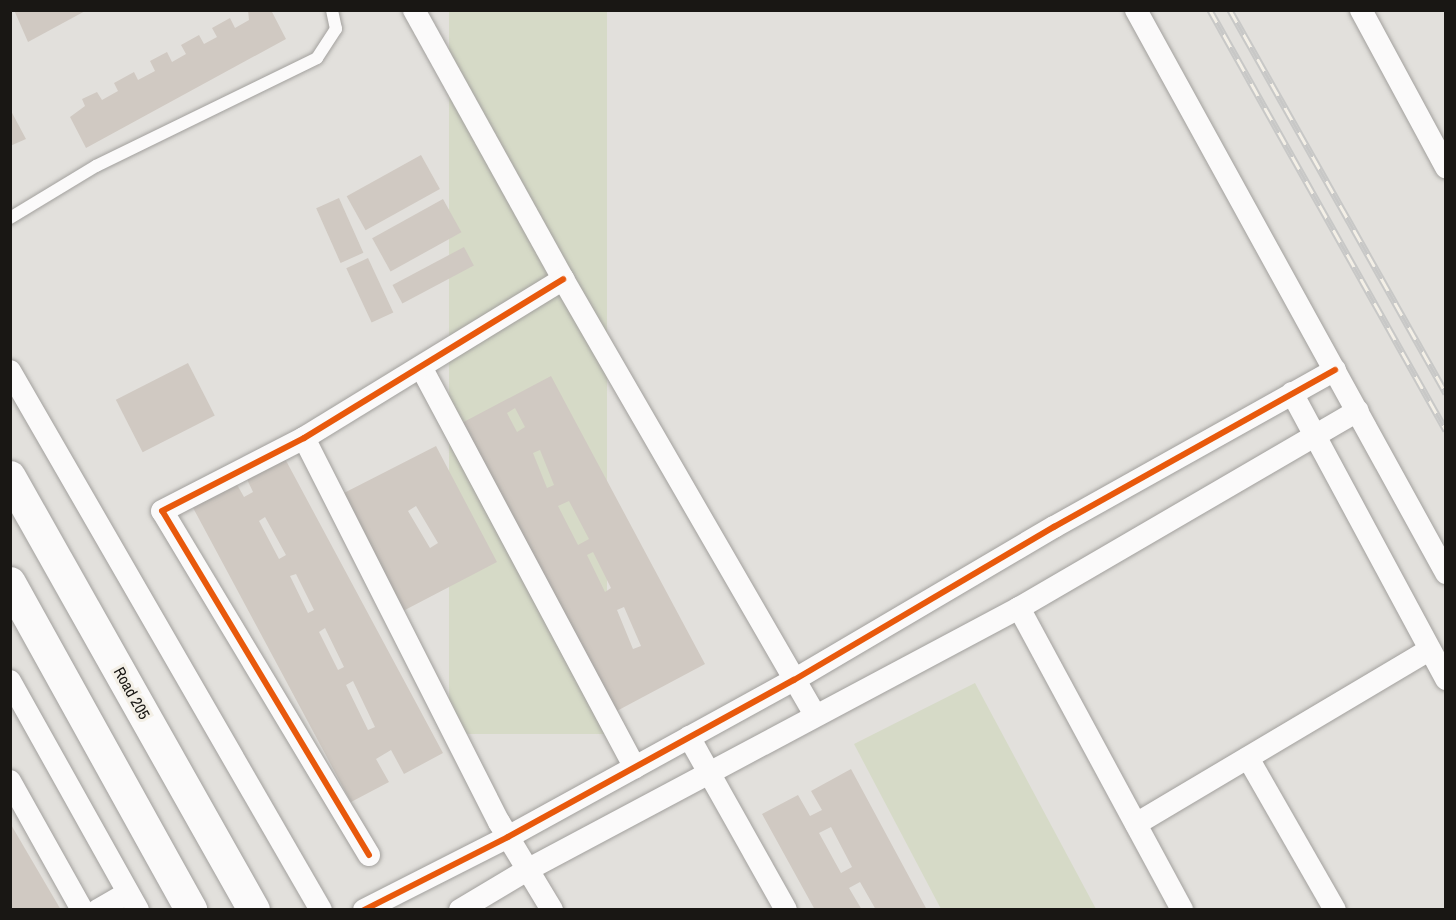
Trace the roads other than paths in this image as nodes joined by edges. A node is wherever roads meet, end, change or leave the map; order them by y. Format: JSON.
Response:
{"nodes":[{"id":1,"x":333,"y":10,"type":"edge"},
{"id":2,"x":414,"y":10,"type":"edge"},
{"id":3,"x":1136,"y":10,"type":"edge"},
{"id":4,"x":1361,"y":10,"type":"edge"},
{"id":5,"x":1446,"y":167,"type":"edge"},
{"id":6,"x":10,"y":218,"type":"edge"},
{"id":7,"x":563,"y":279,"type":"junction"},
{"id":8,"x":421,"y":367,"type":"junction"},
{"id":9,"x":1335,"y":370,"type":"junction"},
{"id":10,"x":10,"y":371,"type":"edge"},
{"id":11,"x":1292,"y":393,"type":"junction"},
{"id":12,"x":1358,"y":411,"type":"junction"},
{"id":13,"x":1314,"y":434,"type":"junction"},
{"id":14,"x":304,"y":438,"type":"junction"},
{"id":15,"x":10,"y":477,"type":"edge"},
{"id":16,"x":1446,"y":573,"type":"edge"},
{"id":17,"x":10,"y":583,"type":"edge"},
{"id":18,"x":1019,"y":608,"type":"junction"},
{"id":19,"x":1430,"y":650,"type":"junction"},
{"id":20,"x":1446,"y":679,"type":"edge"},
{"id":21,"x":794,"y":680,"type":"junction"},
{"id":22,"x":10,"y":681,"type":"edge"},
{"id":23,"x":815,"y":715,"type":"junction"},
{"id":24,"x":689,"y":738,"type":"junction"},
{"id":25,"x":1248,"y":758,"type":"junction"},
{"id":26,"x":635,"y":767,"type":"junction"},
{"id":27,"x":709,"y":774,"type":"junction"},
{"id":28,"x":10,"y":781,"type":"edge"},
{"id":29,"x":1136,"y":824,"type":"junction"},
{"id":30,"x":508,"y":837,"type":"junction"},
{"id":31,"x":369,"y":855,"type":"dead end"},
{"id":32,"x":527,"y":870,"type":"junction"},
{"id":33,"x":133,"y":901,"type":"edge"},
{"id":34,"x":82,"y":909,"type":"edge"},
{"id":35,"x":98,"y":909,"type":"edge"},
{"id":36,"x":191,"y":909,"type":"edge"},
{"id":37,"x":254,"y":909,"type":"edge"},
{"id":38,"x":321,"y":909,"type":"edge"},
{"id":39,"x":364,"y":909,"type":"edge"},
{"id":40,"x":460,"y":909,"type":"edge"},
{"id":41,"x":551,"y":909,"type":"edge"},
{"id":42,"x":786,"y":909,"type":"edge"},
{"id":43,"x":1182,"y":909,"type":"edge"},
{"id":44,"x":1335,"y":909,"type":"edge"}],
"edges":[{"from":1,"to":6,"type":"lane"},
{"from":2,"to":7,"type":"street"},
{"from":3,"to":9,"type":"street"},
{"from":4,"to":5,"type":"street"},
{"from":7,"to":8,"type":"street"},
{"from":7,"to":21,"type":"street"},
{"from":8,"to":14,"type":"street"},
{"from":8,"to":26,"type":"street"},
{"from":9,"to":11,"type":"street"},
{"from":9,"to":12,"type":"street"},
{"from":10,"to":38,"type":"street"},
{"from":11,"to":13,"type":"street"},
{"from":11,"to":21,"type":"street"},
{"from":12,"to":13,"type":"street"},
{"from":12,"to":16,"type":"street"},
{"from":13,"to":18,"type":"street"},
{"from":13,"to":19,"type":"street"},
{"from":14,"to":30,"type":"street"},
{"from":14,"to":31,"type":"street"},
{"from":15,"to":37,"type":"main road","name":"Road 205"},
{"from":17,"to":36,"type":"main road"},
{"from":18,"to":23,"type":"street"},
{"from":18,"to":29,"type":"street"},
{"from":19,"to":20,"type":"street"},
{"from":19,"to":25,"type":"street"},
{"from":21,"to":23,"type":"street"},
{"from":21,"to":24,"type":"street"},
{"from":22,"to":33,"type":"street"},
{"from":23,"to":27,"type":"street"},
{"from":24,"to":26,"type":"street"},
{"from":24,"to":27,"type":"street"},
{"from":25,"to":29,"type":"street"},
{"from":25,"to":44,"type":"street"},
{"from":26,"to":30,"type":"street"},
{"from":27,"to":32,"type":"street"},
{"from":27,"to":42,"type":"street"},
{"from":28,"to":34,"type":"street"},
{"from":29,"to":43,"type":"street"},
{"from":30,"to":32,"type":"street"},
{"from":30,"to":39,"type":"street"},
{"from":32,"to":40,"type":"street"},
{"from":32,"to":41,"type":"street"},
{"from":33,"to":35,"type":"street"}]}
